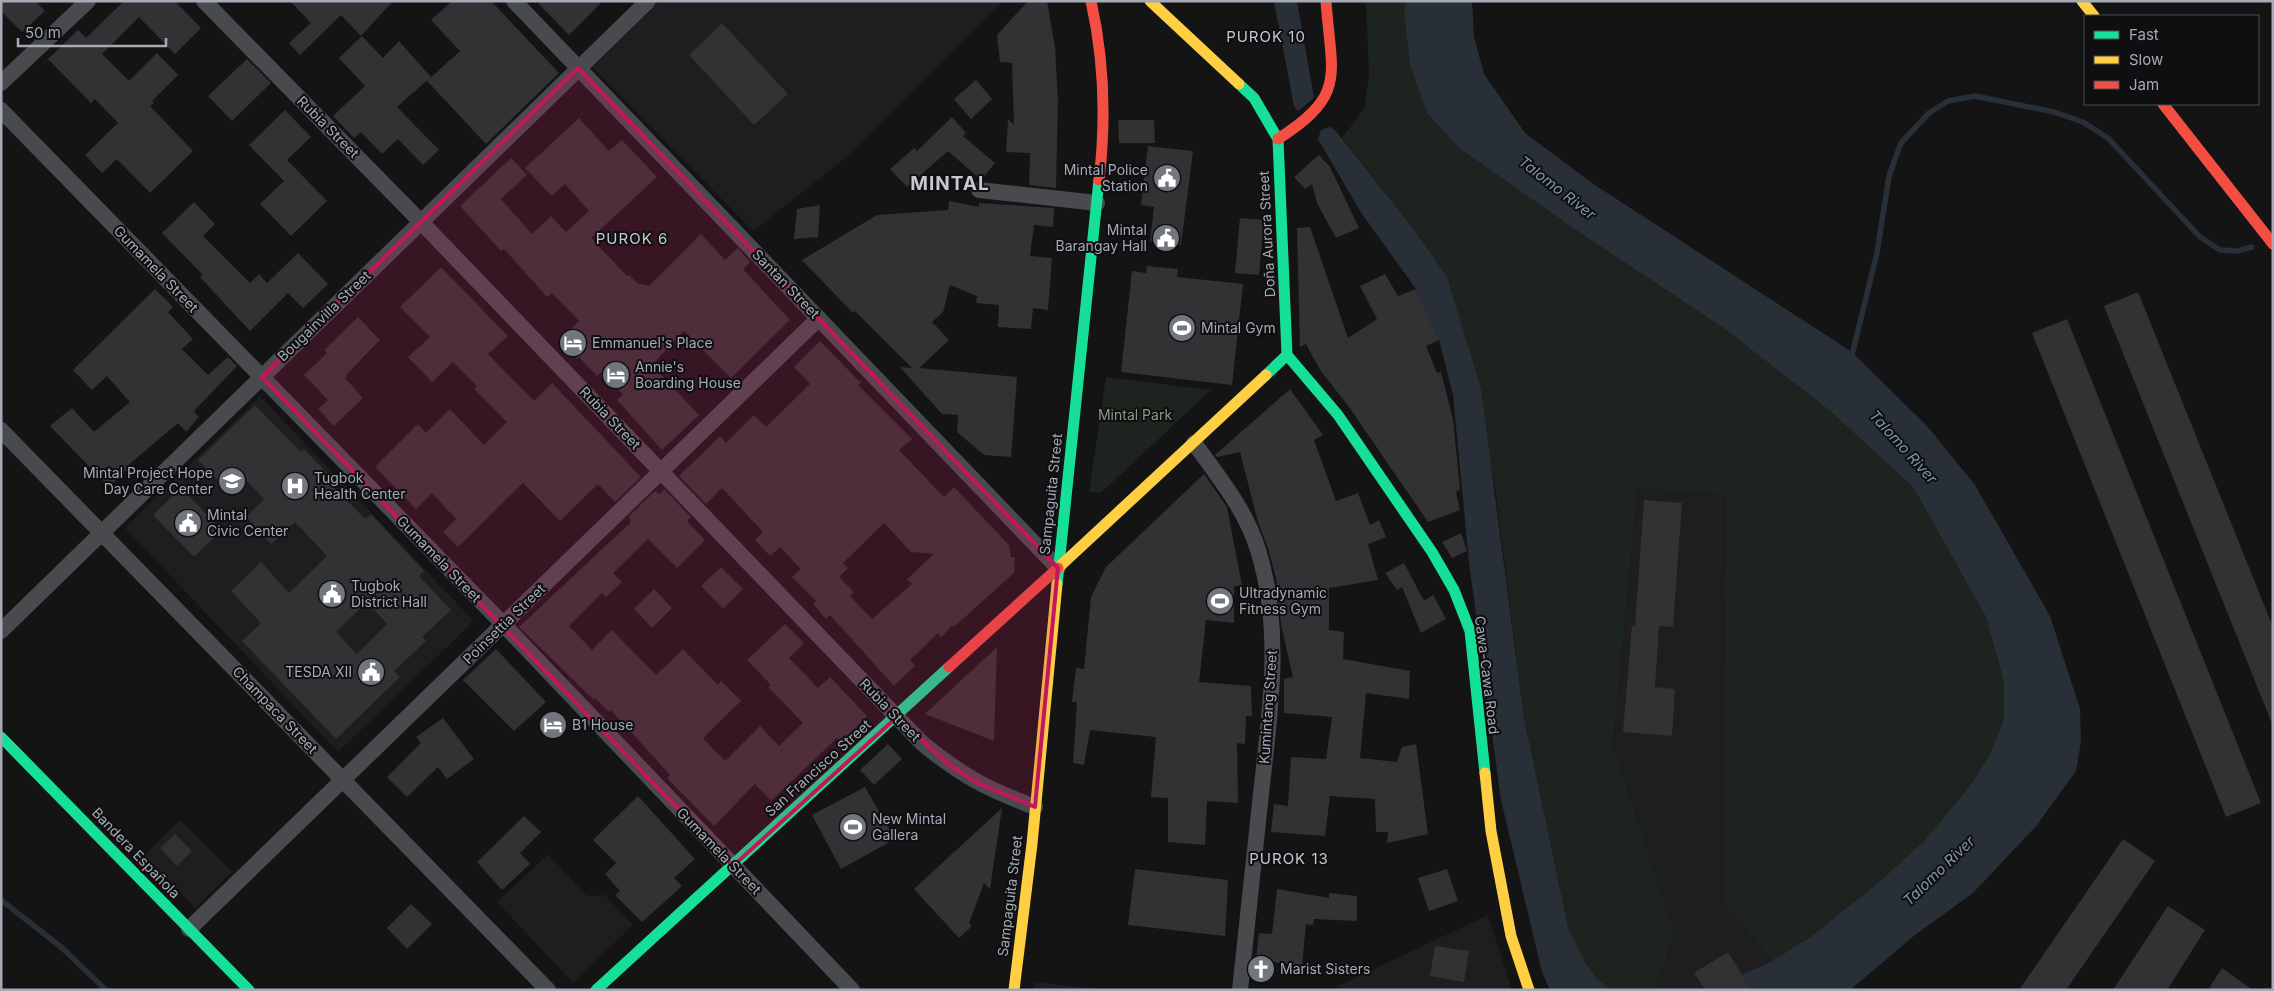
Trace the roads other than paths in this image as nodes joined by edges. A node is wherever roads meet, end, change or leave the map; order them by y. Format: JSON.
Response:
{"nodes":[{"id":1,"x":88,"y":1,"type":"edge"},
{"id":2,"x":204,"y":1,"type":"edge"},
{"id":3,"x":514,"y":1,"type":"edge"},
{"id":4,"x":648,"y":1,"type":"edge"},
{"id":5,"x":1090,"y":1,"type":"edge"},
{"id":6,"x":1150,"y":1,"type":"edge"},
{"id":7,"x":1326,"y":1,"type":"edge"},
{"id":8,"x":2082,"y":1,"type":"edge"},
{"id":9,"x":2093,"y":15,"type":"edge"},
{"id":10,"x":578,"y":68,"type":"junction"},
{"id":11,"x":1,"y":83,"type":"edge"},
{"id":12,"x":2164,"y":105,"type":"edge"},
{"id":13,"x":1,"y":110,"type":"edge"},
{"id":14,"x":1278,"y":139,"type":"junction"},
{"id":15,"x":979,"y":190,"type":"dead end"},
{"id":16,"x":1098,"y":203,"type":"junction"},
{"id":17,"x":421,"y":222,"type":"junction"},
{"id":18,"x":2273,"y":244,"type":"edge"},
{"id":19,"x":819,"y":318,"type":"junction"},
{"id":20,"x":1287,"y":355,"type":"junction"},
{"id":21,"x":262,"y":377,"type":"junction"},
{"id":22,"x":1,"y":430,"type":"edge"},
{"id":23,"x":1194,"y":443,"type":"junction"},
{"id":24,"x":661,"y":471,"type":"junction"},
{"id":25,"x":102,"y":533,"type":"junction"},
{"id":26,"x":1058,"y":568,"type":"junction"},
{"id":27,"x":503,"y":624,"type":"junction"},
{"id":28,"x":1,"y":631,"type":"edge"},
{"id":29,"x":896,"y":717,"type":"junction"},
{"id":30,"x":1,"y":737,"type":"edge"},
{"id":31,"x":343,"y":780,"type":"junction"},
{"id":32,"x":1035,"y":807,"type":"junction"},
{"id":33,"x":733,"y":866,"type":"junction"},
{"id":34,"x":189,"y":929,"type":"junction"},
{"id":35,"x":248,"y":990,"type":"edge"},
{"id":36,"x":548,"y":990,"type":"edge"},
{"id":37,"x":596,"y":990,"type":"edge"},
{"id":38,"x":852,"y":990,"type":"edge"},
{"id":39,"x":1014,"y":990,"type":"edge"},
{"id":40,"x":1240,"y":990,"type":"edge"},
{"id":41,"x":1529,"y":990,"type":"edge"}],
"edges":[{"from":1,"to":11,"type":"street"},
{"from":2,"to":17,"type":"street","name":"Rubia Street"},
{"from":3,"to":10,"type":"street","name":"Santan Street"},
{"from":4,"to":10,"type":"street","name":"Bougainvilla Street"},
{"from":5,"to":16,"type":"main road","name":"Sampaguita Street"},
{"from":6,"to":14,"type":"main road","name":"Doña Aurora Street"},
{"from":7,"to":14,"type":"main road"},
{"from":8,"to":9,"type":"main road"},
{"from":10,"to":17,"type":"street","name":"Bougainvilla Street"},
{"from":10,"to":19,"type":"street","name":"Santan Street"},
{"from":12,"to":18,"type":"main road"},
{"from":13,"to":21,"type":"street","name":"Gumamela Street"},
{"from":14,"to":20,"type":"main road","name":"Doña Aurora Street"},
{"from":15,"to":16,"type":"street"},
{"from":16,"to":26,"type":"main road","name":"Sampaguita Street"},
{"from":17,"to":21,"type":"street","name":"Bougainvilla Street"},
{"from":17,"to":24,"type":"street","name":"Rubia Street"},
{"from":19,"to":24,"type":"street","name":"Poinsettia Street"},
{"from":19,"to":26,"type":"street","name":"Santan Street"},
{"from":20,"to":23,"type":"main road"},
{"from":20,"to":41,"type":"main road","name":"Cawa-Cawa Road"},
{"from":21,"to":25,"type":"street","name":"Bougainvilla Street"},
{"from":21,"to":27,"type":"street","name":"Gumamela Street"},
{"from":22,"to":25,"type":"street","name":"Champaca Street"},
{"from":23,"to":26,"type":"main road"},
{"from":23,"to":40,"type":"street","name":"Kumintang Street"},
{"from":24,"to":27,"type":"street","name":"Poinsettia Street"},
{"from":24,"to":29,"type":"street","name":"Rubia Street"},
{"from":25,"to":28,"type":"street","name":"Bougainvilla Street"},
{"from":25,"to":31,"type":"street","name":"Champaca Street"},
{"from":26,"to":29,"type":"main road","name":"San Francisco Street"},
{"from":26,"to":32,"type":"main road","name":"Sampaguita Street"},
{"from":27,"to":31,"type":"street","name":"Poinsettia Street"},
{"from":27,"to":33,"type":"street","name":"Gumamela Street"},
{"from":29,"to":32,"type":"street","name":"Rubia Street"},
{"from":29,"to":33,"type":"main road","name":"San Francisco Street"},
{"from":30,"to":34,"type":"main road","name":"Bandera Española"},
{"from":31,"to":34,"type":"street","name":"Poinsettia Street"},
{"from":31,"to":36,"type":"street","name":"Champaca Street"},
{"from":32,"to":39,"type":"main road","name":"Sampaguita Street"},
{"from":33,"to":37,"type":"main road","name":"San Francisco Street"},
{"from":33,"to":38,"type":"street","name":"Gumamela Street"},
{"from":34,"to":35,"type":"main road","name":"Bandera Española"}]}
